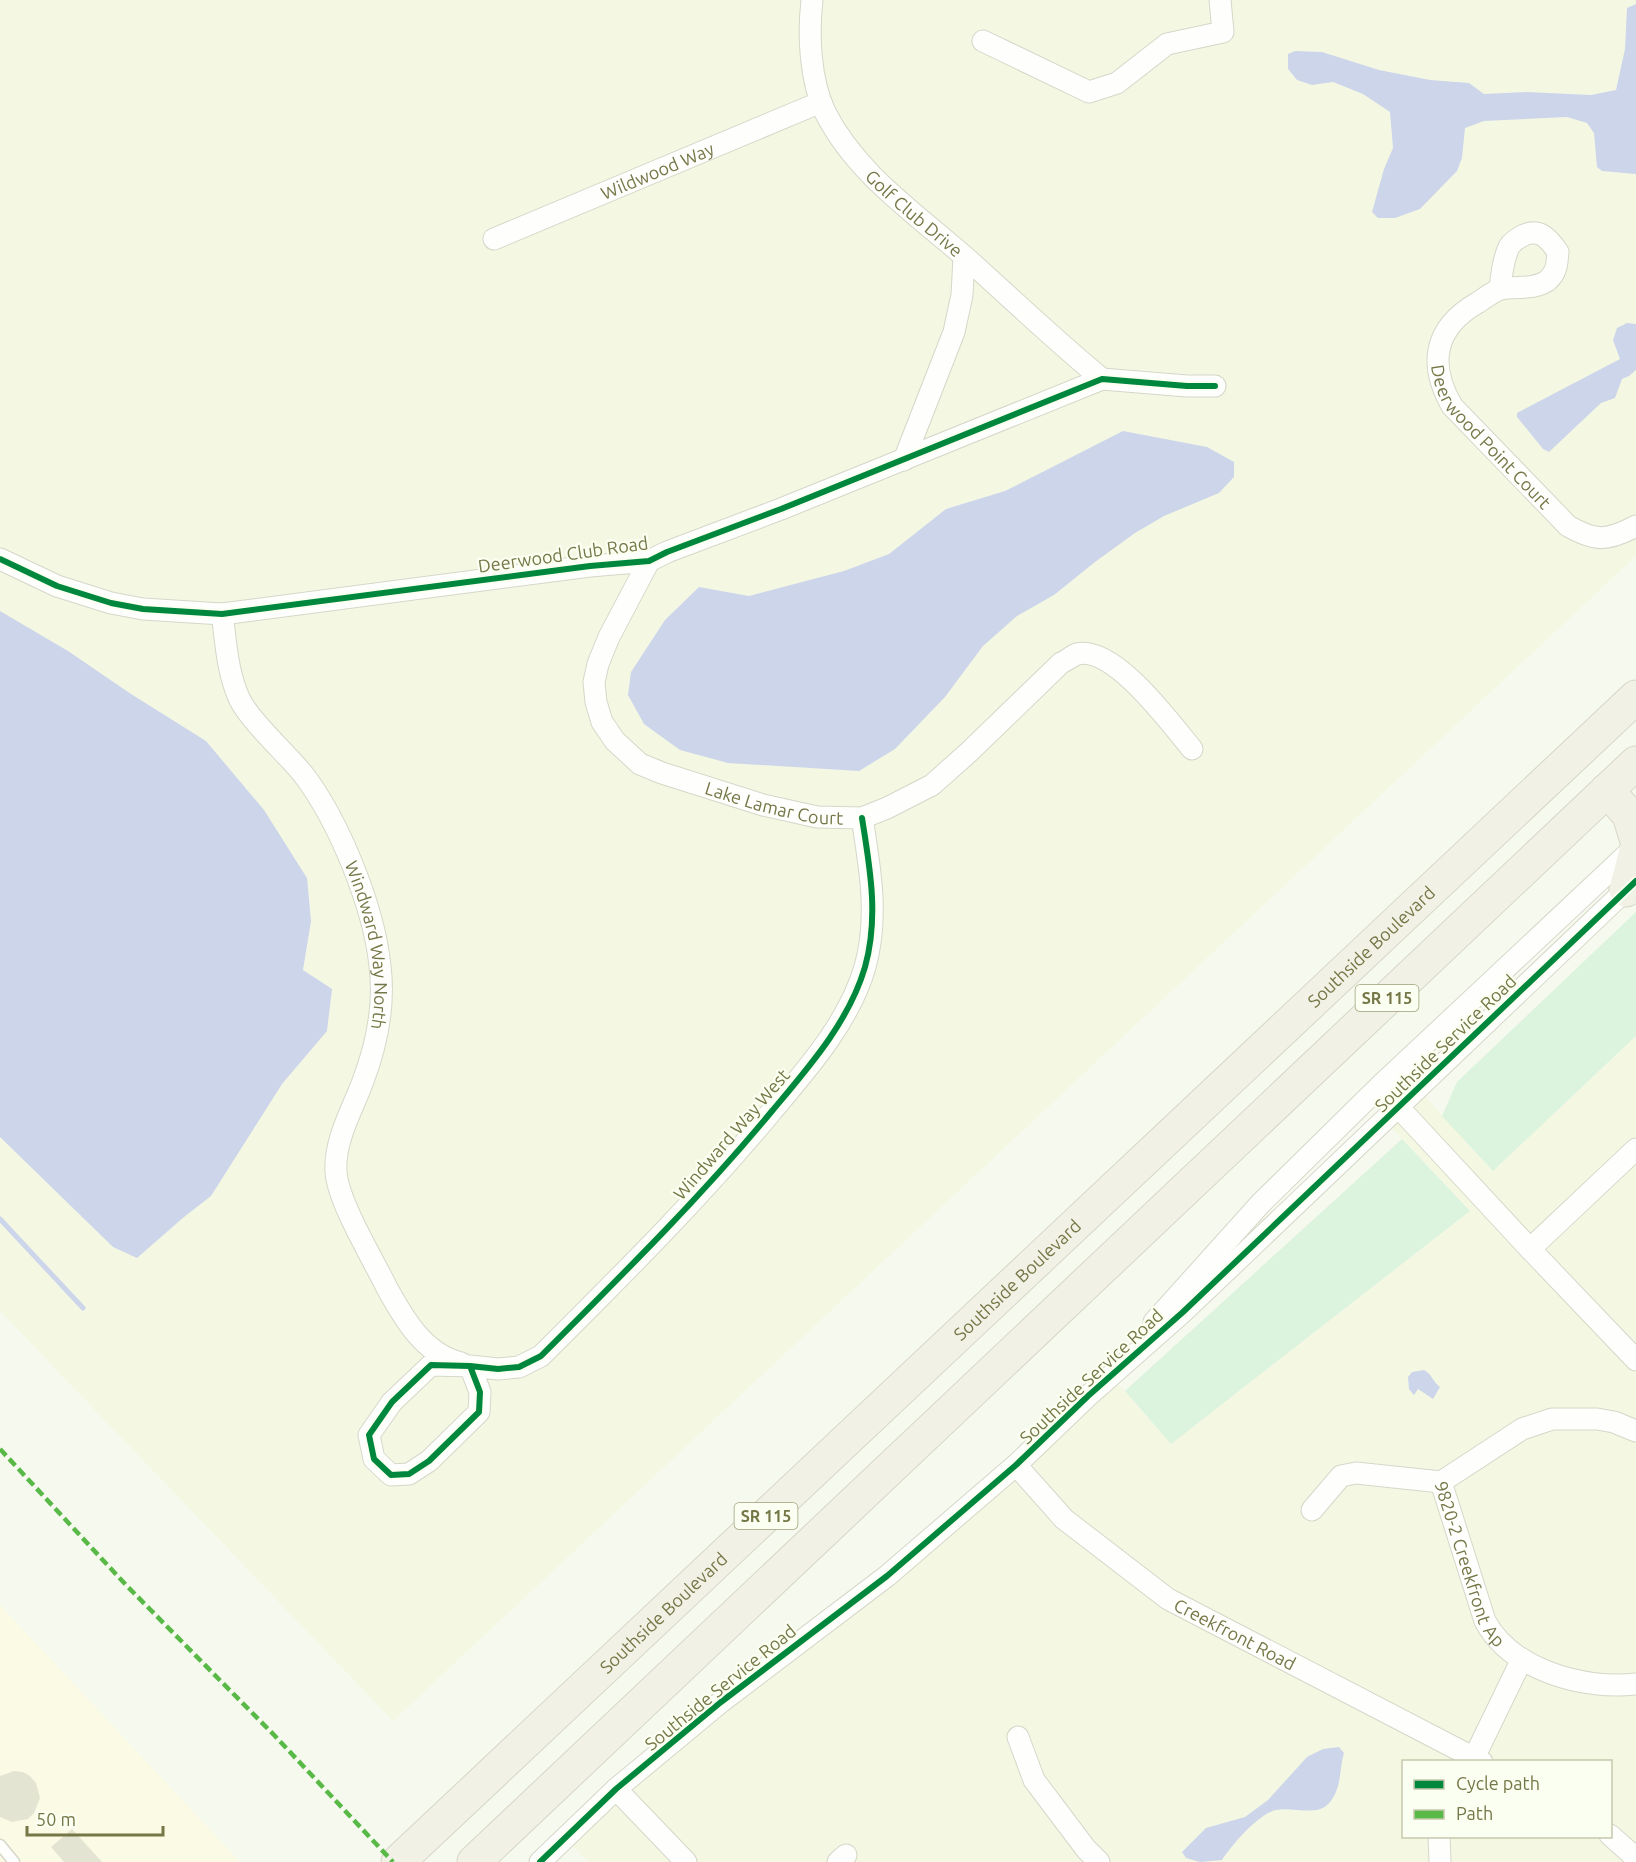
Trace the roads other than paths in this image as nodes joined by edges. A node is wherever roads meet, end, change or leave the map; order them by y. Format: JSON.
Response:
{"nodes":[{"id":1,"x":812,"y":0,"type":"edge"},
{"id":2,"x":1220,"y":0,"type":"edge"},
{"id":3,"x":983,"y":41,"type":"dead end"},
{"id":4,"x":821,"y":102,"type":"junction"},
{"id":5,"x":494,"y":239,"type":"dead end"},
{"id":6,"x":964,"y":257,"type":"junction"},
{"id":7,"x":1500,"y":290,"type":"dead end"},
{"id":8,"x":1102,"y":379,"type":"junction"},
{"id":9,"x":1215,"y":386,"type":"dead end"},
{"id":10,"x":904,"y":460,"type":"junction"},
{"id":11,"x":1636,"y":526,"type":"edge"},
{"id":12,"x":0,"y":559,"type":"edge"},
{"id":13,"x":649,"y":561,"type":"junction"},
{"id":14,"x":222,"y":614,"type":"junction"},
{"id":15,"x":1636,"y":697,"type":"edge"},
{"id":16,"x":1192,"y":749,"type":"dead end"},
{"id":17,"x":1636,"y":763,"type":"edge"},
{"id":18,"x":1550,"y":778,"type":"junction"},
{"id":19,"x":1622,"y":792,"type":"edge"},
{"id":20,"x":862,"y":818,"type":"junction"},
{"id":21,"x":1636,"y":838,"type":"edge"},
{"id":22,"x":1636,"y":846,"type":"edge"},
{"id":23,"x":1636,"y":851,"type":"edge"},
{"id":24,"x":1631,"y":885,"type":"edge"},
{"id":25,"x":1380,"y":1086,"type":"junction"},
{"id":26,"x":1399,"y":1107,"type":"junction"},
{"id":27,"x":1636,"y":1149,"type":"edge"},
{"id":28,"x":1530,"y":1250,"type":"junction"},
{"id":29,"x":1636,"y":1360,"type":"edge"},
{"id":30,"x":470,"y":1366,"type":"junction"},
{"id":31,"x":1088,"y":1396,"type":"junction"},
{"id":32,"x":1636,"y":1431,"type":"edge"},
{"id":33,"x":1016,"y":1465,"type":"junction"},
{"id":34,"x":1441,"y":1482,"type":"junction"},
{"id":35,"x":1312,"y":1510,"type":"dead end"},
{"id":36,"x":1522,"y":1659,"type":"junction"},
{"id":37,"x":1636,"y":1684,"type":"edge"},
{"id":38,"x":1018,"y":1737,"type":"dead end"},
{"id":39,"x":1476,"y":1760,"type":"edge"},
{"id":40,"x":616,"y":1790,"type":"junction"},
{"id":41,"x":1612,"y":1836,"type":"edge"},
{"id":42,"x":1439,"y":1838,"type":"edge"},
{"id":43,"x":0,"y":1845,"type":"edge"},
{"id":44,"x":1636,"y":1858,"type":"edge"},
{"id":45,"x":14,"y":1862,"type":"edge"},
{"id":46,"x":398,"y":1862,"type":"edge"},
{"id":47,"x":474,"y":1862,"type":"edge"},
{"id":48,"x":540,"y":1862,"type":"edge"},
{"id":49,"x":686,"y":1862,"type":"edge"},
{"id":50,"x":1099,"y":1862,"type":"edge"},
{"id":51,"x":1440,"y":1862,"type":"edge"}],
"edges":[{"from":1,"to":4,"type":"street","name":"Golf Club Drive"},
{"from":2,"to":3,"type":"street"},
{"from":4,"to":5,"type":"street","name":"Wildwood Way"},
{"from":4,"to":6,"type":"street","name":"Golf Club Drive"},
{"from":6,"to":8,"type":"street","name":"Golf Club Drive"},
{"from":6,"to":10,"type":"street"},
{"from":7,"to":11,"type":"street","name":"Deerwood Point Court"},
{"from":8,"to":9,"type":"street","name":"Deerwood Club Road"},
{"from":8,"to":10,"type":"street","name":"Deerwood Club Road"},
{"from":10,"to":13,"type":"street","name":"Deerwood Club Road"},
{"from":12,"to":14,"type":"street","name":"Deerwood Club Road"},
{"from":13,"to":14,"type":"street","name":"Deerwood Club Road"},
{"from":13,"to":20,"type":"street","name":"Lake Lamar Court"},
{"from":14,"to":30,"type":"street","name":"Windward Way North"},
{"from":15,"to":18,"type":"highway","name":"Southside Boulevard","number":"SR 115"},
{"from":16,"to":20,"type":"street","name":"Lake Lamar Court"},
{"from":17,"to":19,"type":"highway","number":"SR 115"},
{"from":18,"to":19,"type":"highway"},
{"from":18,"to":46,"type":"highway","name":"Southside Boulevard","number":"SR 115"},
{"from":19,"to":21,"type":"highway"},
{"from":19,"to":47,"type":"highway","number":"SR 115"},
{"from":20,"to":30,"type":"street","name":"Windward Way West"},
{"from":22,"to":25,"type":"street","name":"Southside Service Road"},
{"from":23,"to":24,"type":"highway"},
{"from":24,"to":26,"type":"street","name":"Southside Service Road"},
{"from":25,"to":26,"type":"street"},
{"from":25,"to":31,"type":"street","name":"Southside Service Road"},
{"from":26,"to":28,"type":"street"},
{"from":26,"to":31,"type":"street","name":"Southside Service Road"},
{"from":27,"to":28,"type":"street"},
{"from":28,"to":29,"type":"street"},
{"from":30,"to":30,"type":"street"},
{"from":31,"to":33,"type":"street","name":"Southside Service Road"},
{"from":32,"to":34,"type":"street","name":"9820-2 Creekfront Ap"},
{"from":33,"to":39,"type":"street","name":"Creekfront Road"},
{"from":33,"to":40,"type":"street","name":"Southside Service Road"},
{"from":34,"to":35,"type":"street"},
{"from":34,"to":36,"type":"street","name":"9820-2 Creekfront Ap"},
{"from":36,"to":37,"type":"street","name":"9820-2 Creekfront Ap"},
{"from":36,"to":39,"type":"street"},
{"from":38,"to":50,"type":"street"},
{"from":40,"to":48,"type":"street","name":"Southside Service Road"},
{"from":40,"to":49,"type":"street"},
{"from":41,"to":44,"type":"street"},
{"from":42,"to":51,"type":"street"},
{"from":43,"to":45,"type":"lane"}]}
